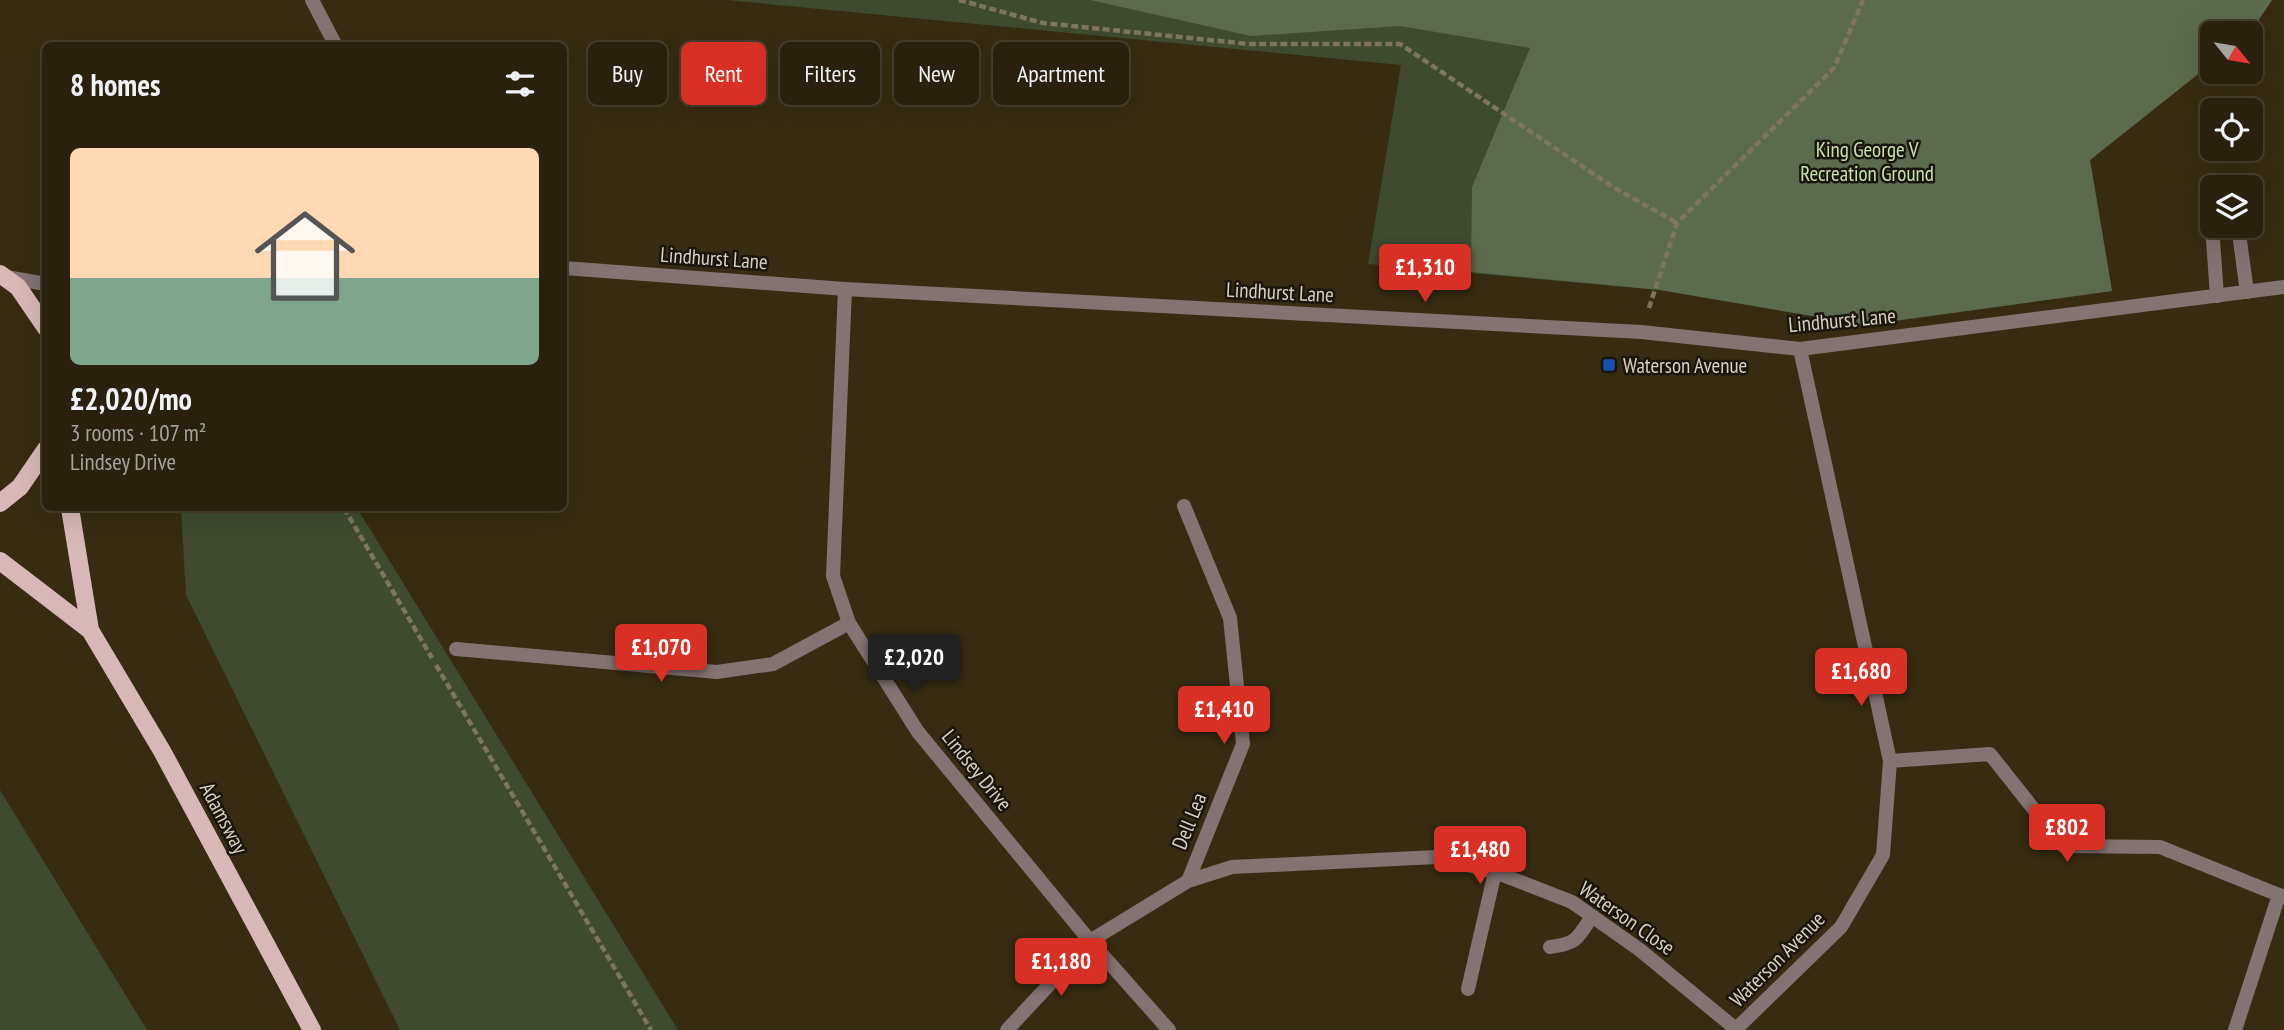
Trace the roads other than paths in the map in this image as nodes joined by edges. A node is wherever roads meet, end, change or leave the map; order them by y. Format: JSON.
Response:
{"nodes":[{"id":1,"x":312,"y":0,"type":"edge"},
{"id":2,"x":334,"y":42,"type":"edge"},
{"id":3,"x":2213,"y":238,"type":"edge"},
{"id":4,"x":2240,"y":238,"type":"edge"},
{"id":5,"x":567,"y":268,"type":"edge"},
{"id":6,"x":2,"y":275,"type":"edge"},
{"id":7,"x":42,"y":283,"type":"edge"},
{"id":8,"x":2284,"y":288,"type":"edge"},
{"id":9,"x":845,"y":289,"type":"junction"},
{"id":10,"x":2247,"y":292,"type":"junction"},
{"id":11,"x":2217,"y":296,"type":"junction"},
{"id":12,"x":42,"y":322,"type":"edge"},
{"id":13,"x":1800,"y":349,"type":"junction"},
{"id":14,"x":42,"y":455,"type":"edge"},
{"id":15,"x":0,"y":503,"type":"edge"},
{"id":16,"x":1184,"y":506,"type":"dead end"},
{"id":17,"x":71,"y":511,"type":"edge"},
{"id":18,"x":0,"y":561,"type":"edge"},
{"id":19,"x":849,"y":623,"type":"junction"},
{"id":20,"x":90,"y":630,"type":"junction"},
{"id":21,"x":456,"y":649,"type":"dead end"},
{"id":22,"x":1890,"y":761,"type":"junction"},
{"id":23,"x":1495,"y":872,"type":"junction"},
{"id":24,"x":1188,"y":881,"type":"junction"},
{"id":25,"x":2281,"y":896,"type":"edge"},
{"id":26,"x":1592,"y":916,"type":"junction"},
{"id":27,"x":1090,"y":941,"type":"junction"},
{"id":28,"x":1550,"y":947,"type":"dead end"},
{"id":29,"x":1468,"y":989,"type":"dead end"},
{"id":30,"x":1737,"y":1029,"type":"edge"},
{"id":31,"x":312,"y":1030,"type":"edge"},
{"id":32,"x":1007,"y":1030,"type":"edge"},
{"id":33,"x":1168,"y":1030,"type":"edge"},
{"id":34,"x":2235,"y":1030,"type":"edge"}],
"edges":[{"from":1,"to":2,"type":"street"},
{"from":3,"to":11,"type":"street"},
{"from":4,"to":10,"type":"street"},
{"from":5,"to":9,"type":"street","name":"Lindhurst Lane"},
{"from":6,"to":7,"type":"street"},
{"from":6,"to":12,"type":"main road"},
{"from":8,"to":10,"type":"street","name":"Lindhurst Lane"},
{"from":9,"to":13,"type":"street","name":"Lindhurst Lane"},
{"from":9,"to":19,"type":"street","name":"Lindsey Drive"},
{"from":10,"to":11,"type":"street","name":"Lindhurst Lane"},
{"from":11,"to":13,"type":"street","name":"Lindhurst Lane"},
{"from":13,"to":22,"type":"street","name":"Waterson Avenue"},
{"from":14,"to":15,"type":"main road"},
{"from":16,"to":24,"type":"street","name":"Dell Lea"},
{"from":17,"to":20,"type":"main road","name":"Adamsway"},
{"from":18,"to":20,"type":"main road","name":"Adamsway"},
{"from":19,"to":21,"type":"street"},
{"from":19,"to":27,"type":"street","name":"Lindsey Drive"},
{"from":20,"to":31,"type":"main road","name":"Adamsway"},
{"from":22,"to":25,"type":"street"},
{"from":22,"to":30,"type":"street","name":"Waterson Avenue"},
{"from":23,"to":24,"type":"street","name":"Waterson Close"},
{"from":23,"to":26,"type":"street","name":"Waterson Close"},
{"from":23,"to":29,"type":"street"},
{"from":24,"to":27,"type":"street","name":"Dell Lea"},
{"from":25,"to":34,"type":"street"},
{"from":26,"to":28,"type":"street"},
{"from":26,"to":30,"type":"street","name":"Waterson Close"},
{"from":27,"to":32,"type":"street","name":"Dell Lea"},
{"from":27,"to":33,"type":"street","name":"Lindsey Drive"}]}
